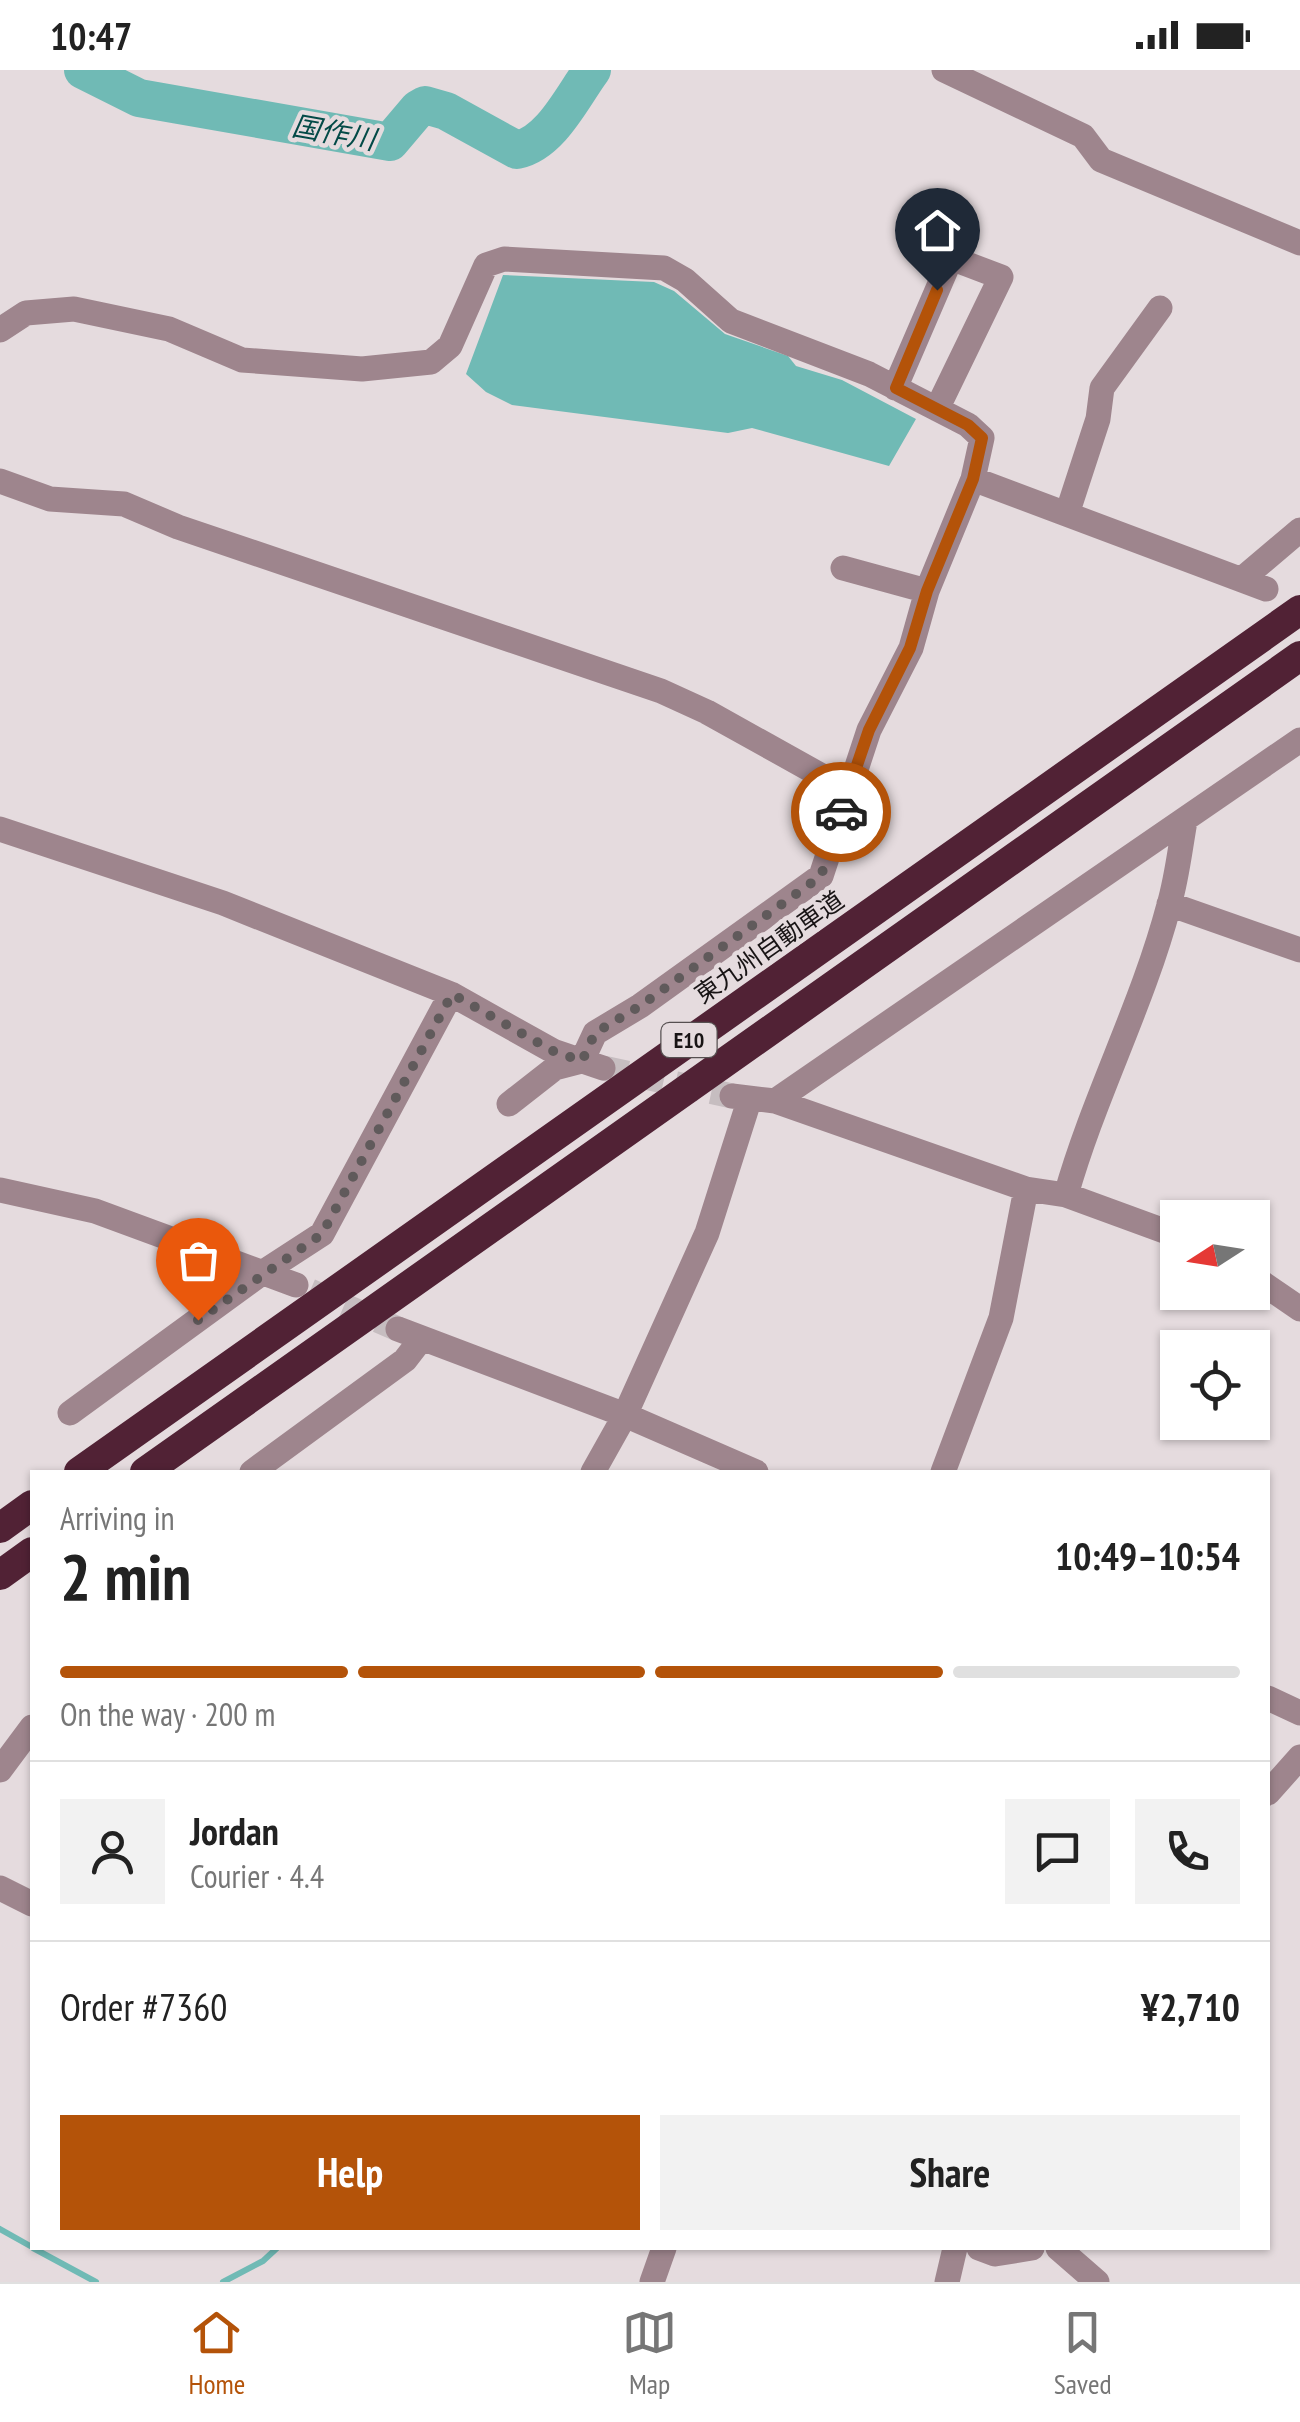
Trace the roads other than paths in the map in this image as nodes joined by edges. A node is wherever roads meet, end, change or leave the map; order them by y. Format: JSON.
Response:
{"nodes":[{"id":1,"x":944,"y":70,"type":"edge"},
{"id":2,"x":1300,"y":243,"type":"edge"},
{"id":3,"x":1160,"y":308,"type":"dead end"},
{"id":4,"x":0,"y":330,"type":"edge"},
{"id":5,"x":896,"y":388,"type":"junction"},
{"id":6,"x":937,"y":409,"type":"junction"},
{"id":7,"x":973,"y":479,"type":"junction"},
{"id":8,"x":0,"y":482,"type":"edge"},
{"id":9,"x":1067,"y":514,"type":"junction"},
{"id":10,"x":1300,"y":530,"type":"edge"},
{"id":11,"x":844,"y":568,"type":"dead end"},
{"id":12,"x":927,"y":591,"type":"junction"},
{"id":13,"x":1300,"y":610,"type":"edge"},
{"id":14,"x":1300,"y":656,"type":"edge"},
{"id":15,"x":1300,"y":740,"type":"edge"},
{"id":16,"x":847,"y":790,"type":"junction"},
{"id":17,"x":1185,"y":821,"type":"junction"},
{"id":18,"x":0,"y":829,"type":"edge"},
{"id":19,"x":1170,"y":904,"type":"junction"},
{"id":20,"x":1300,"y":950,"type":"edge"},
{"id":21,"x":452,"y":994,"type":"junction"},
{"id":22,"x":593,"y":1065,"type":"junction"},
{"id":23,"x":752,"y":1099,"type":"junction"},
{"id":24,"x":509,"y":1104,"type":"dead end"},
{"id":25,"x":0,"y":1190,"type":"edge"},
{"id":26,"x":1026,"y":1190,"type":"junction"},
{"id":27,"x":1066,"y":1194,"type":"junction"},
{"id":28,"x":1160,"y":1229,"type":"edge"},
{"id":29,"x":262,"y":1273,"type":"junction"},
{"id":30,"x":296,"y":1285,"type":"tunnel mouth"},
{"id":31,"x":1270,"y":1288,"type":"edge"},
{"id":32,"x":1300,"y":1309,"type":"edge"},
{"id":33,"x":70,"y":1414,"type":"dead end"},
{"id":34,"x":626,"y":1415,"type":"junction"},
{"id":35,"x":82,"y":1470,"type":"edge"},
{"id":36,"x":148,"y":1470,"type":"edge"},
{"id":37,"x":255,"y":1470,"type":"edge"},
{"id":38,"x":594,"y":1470,"type":"edge"},
{"id":39,"x":751,"y":1470,"type":"edge"},
{"id":40,"x":943,"y":1470,"type":"edge"},
{"id":41,"x":30,"y":1506,"type":"edge"},
{"id":42,"x":0,"y":1528,"type":"edge"},
{"id":43,"x":30,"y":1553,"type":"edge"},
{"id":44,"x":0,"y":1575,"type":"edge"},
{"id":45,"x":1270,"y":1699,"type":"edge"},
{"id":46,"x":1300,"y":1713,"type":"edge"},
{"id":47,"x":30,"y":1730,"type":"edge"},
{"id":48,"x":0,"y":1770,"type":"edge"},
{"id":49,"x":0,"y":1888,"type":"edge"},
{"id":50,"x":30,"y":1903,"type":"edge"},
{"id":51,"x":663,"y":2250,"type":"edge"},
{"id":52,"x":954,"y":2250,"type":"edge"},
{"id":53,"x":983,"y":2250,"type":"edge"},
{"id":54,"x":1019,"y":2250,"type":"edge"},
{"id":55,"x":1060,"y":2250,"type":"edge"},
{"id":56,"x":652,"y":2282,"type":"edge"},
{"id":57,"x":946,"y":2282,"type":"edge"},
{"id":58,"x":1097,"y":2282,"type":"edge"}],
"edges":[{"from":1,"to":2,"type":"street"},
{"from":3,"to":9,"type":"street"},
{"from":4,"to":5,"type":"street"},
{"from":5,"to":6,"type":"street"},
{"from":5,"to":6,"type":"street"},
{"from":6,"to":7,"type":"street"},
{"from":7,"to":9,"type":"street"},
{"from":7,"to":12,"type":"street"},
{"from":8,"to":16,"type":"street"},
{"from":9,"to":10,"type":"street"},
{"from":11,"to":12,"type":"street"},
{"from":12,"to":16,"type":"street"},
{"from":13,"to":35,"type":"highway","name":"東九州自動車道","number":"E10"},
{"from":14,"to":36,"type":"highway","number":"E10"},
{"from":15,"to":17,"type":"street"},
{"from":16,"to":22,"type":"street"},
{"from":17,"to":19,"type":"street"},
{"from":17,"to":23,"type":"street"},
{"from":18,"to":21,"type":"street"},
{"from":19,"to":20,"type":"street"},
{"from":19,"to":27,"type":"street"},
{"from":21,"to":22,"type":"street"},
{"from":21,"to":29,"type":"street"},
{"from":22,"to":24,"type":"street"},
{"from":23,"to":26,"type":"street"},
{"from":23,"to":34,"type":"street"},
{"from":25,"to":29,"type":"street"},
{"from":26,"to":27,"type":"street"},
{"from":26,"to":40,"type":"street"},
{"from":27,"to":28,"type":"street"},
{"from":29,"to":30,"type":"street"},
{"from":29,"to":33,"type":"street"},
{"from":31,"to":32,"type":"street"},
{"from":34,"to":37,"type":"street"},
{"from":34,"to":38,"type":"street"},
{"from":34,"to":39,"type":"street"},
{"from":41,"to":42,"type":"highway"},
{"from":43,"to":44,"type":"highway"},
{"from":45,"to":46,"type":"street"},
{"from":47,"to":48,"type":"street"},
{"from":49,"to":50,"type":"street"},
{"from":51,"to":56,"type":"street"},
{"from":52,"to":57,"type":"street"},
{"from":53,"to":54,"type":"street"},
{"from":55,"to":58,"type":"street"}]}
